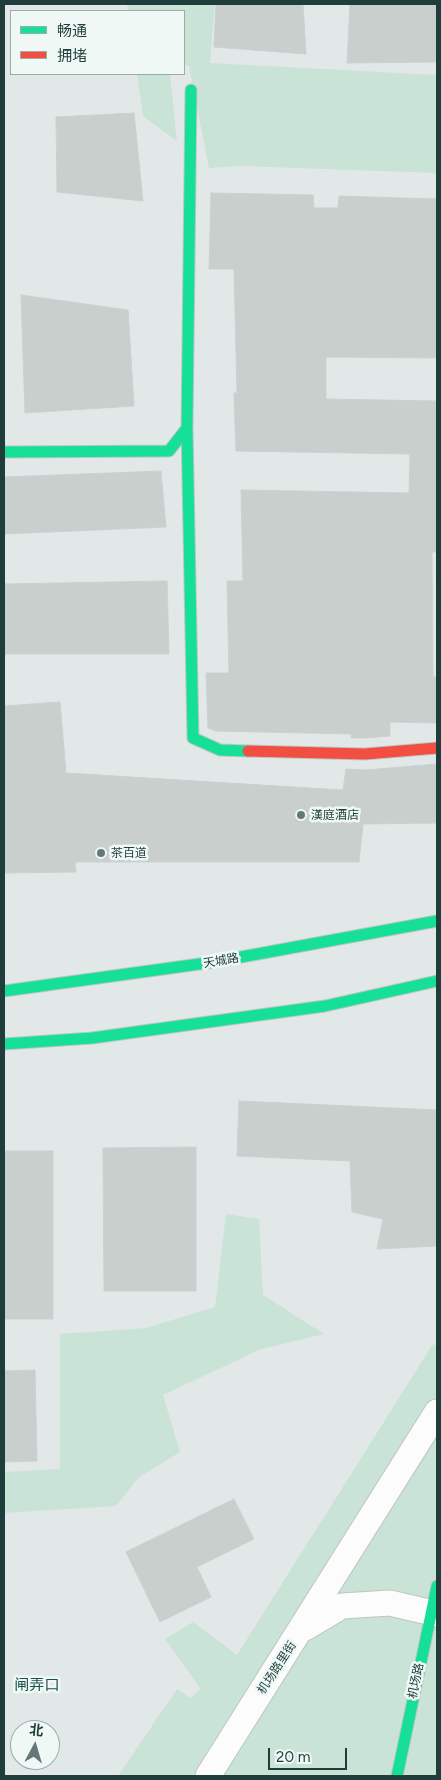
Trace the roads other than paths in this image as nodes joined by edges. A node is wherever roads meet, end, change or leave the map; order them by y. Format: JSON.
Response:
{"nodes":[{"id":1,"x":191,"y":90,"type":"dead end"},
{"id":2,"x":187,"y":428,"type":"junction"},
{"id":3,"x":4,"y":452,"type":"edge"},
{"id":4,"x":437,"y":748,"type":"edge"},
{"id":5,"x":437,"y":921,"type":"edge"},
{"id":6,"x":437,"y":981,"type":"edge"},
{"id":7,"x":4,"y":991,"type":"edge"},
{"id":8,"x":4,"y":1044,"type":"edge"},
{"id":9,"x":437,"y":1412,"type":"edge"},
{"id":10,"x":437,"y":1586,"type":"edge"},
{"id":11,"x":434,"y":1613,"type":"edge"},
{"id":12,"x":301,"y":1630,"type":"junction"},
{"id":13,"x":208,"y":1776,"type":"edge"},
{"id":14,"x":397,"y":1776,"type":"edge"}],
"edges":[{"from":1,"to":2,"type":"street"},
{"from":2,"to":3,"type":"street"},
{"from":2,"to":4,"type":"street"},
{"from":5,"to":7,"type":"street","name":"天城路"},
{"from":6,"to":8,"type":"street"},
{"from":9,"to":12,"type":"street"},
{"from":10,"to":11,"type":"street","name":"机场路"},
{"from":11,"to":12,"type":"street","name":"机场路里街"},
{"from":11,"to":14,"type":"street","name":"机场路"},
{"from":12,"to":13,"type":"street","name":"机场路里街"}]}
